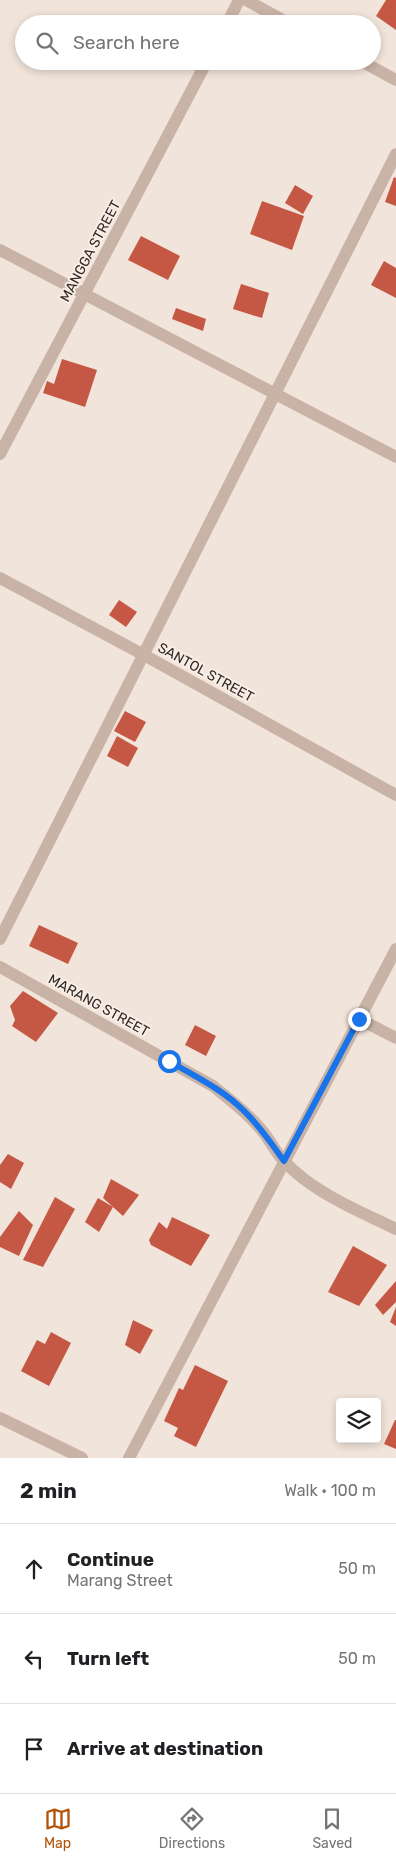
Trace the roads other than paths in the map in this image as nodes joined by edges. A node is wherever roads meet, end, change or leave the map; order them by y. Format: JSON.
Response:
{"nodes":[{"id":1,"x":239,"y":0,"type":"edge"},
{"id":2,"x":246,"y":0,"type":"edge"},
{"id":3,"x":232,"y":15,"type":"edge"},
{"id":4,"x":274,"y":15,"type":"edge"},
{"id":5,"x":202,"y":70,"type":"edge"},
{"id":6,"x":378,"y":70,"type":"edge"},
{"id":7,"x":396,"y":80,"type":"edge"},
{"id":8,"x":396,"y":154,"type":"edge"},
{"id":9,"x":0,"y":250,"type":"edge"},
{"id":10,"x":84,"y":294,"type":"junction"},
{"id":11,"x":275,"y":394,"type":"junction"},
{"id":12,"x":0,"y":454,"type":"edge"},
{"id":13,"x":396,"y":457,"type":"edge"},
{"id":14,"x":0,"y":578,"type":"edge"},
{"id":15,"x":144,"y":655,"type":"junction"},
{"id":16,"x":396,"y":796,"type":"edge"},
{"id":17,"x":0,"y":939,"type":"edge"},
{"id":18,"x":396,"y":949,"type":"edge"},
{"id":19,"x":0,"y":967,"type":"edge"},
{"id":20,"x":359,"y":1019,"type":"junction"},
{"id":21,"x":396,"y":1038,"type":"edge"},
{"id":22,"x":284,"y":1161,"type":"junction"},
{"id":23,"x":396,"y":1229,"type":"edge"},
{"id":24,"x":0,"y":1418,"type":"edge"},
{"id":25,"x":82,"y":1458,"type":"edge"},
{"id":26,"x":129,"y":1458,"type":"edge"}],
"edges":[{"from":1,"to":3,"type":"street"},
{"from":2,"to":4,"type":"street"},
{"from":5,"to":10,"type":"street","name":"MANGGA STREET"},
{"from":6,"to":7,"type":"street"},
{"from":8,"to":11,"type":"street"},
{"from":9,"to":10,"type":"street"},
{"from":10,"to":11,"type":"street"},
{"from":10,"to":12,"type":"street","name":"MANGGA STREET"},
{"from":11,"to":13,"type":"street"},
{"from":11,"to":15,"type":"street"},
{"from":14,"to":15,"type":"street","name":"SANTOL STREET"},
{"from":15,"to":16,"type":"street","name":"SANTOL STREET"},
{"from":15,"to":17,"type":"street"},
{"from":18,"to":20,"type":"street"},
{"from":19,"to":22,"type":"street","name":"MARANG STREET"},
{"from":20,"to":21,"type":"street"},
{"from":20,"to":22,"type":"street"},
{"from":22,"to":23,"type":"street","name":"MARANG STREET"},
{"from":22,"to":26,"type":"street"},
{"from":24,"to":25,"type":"street"}]}
